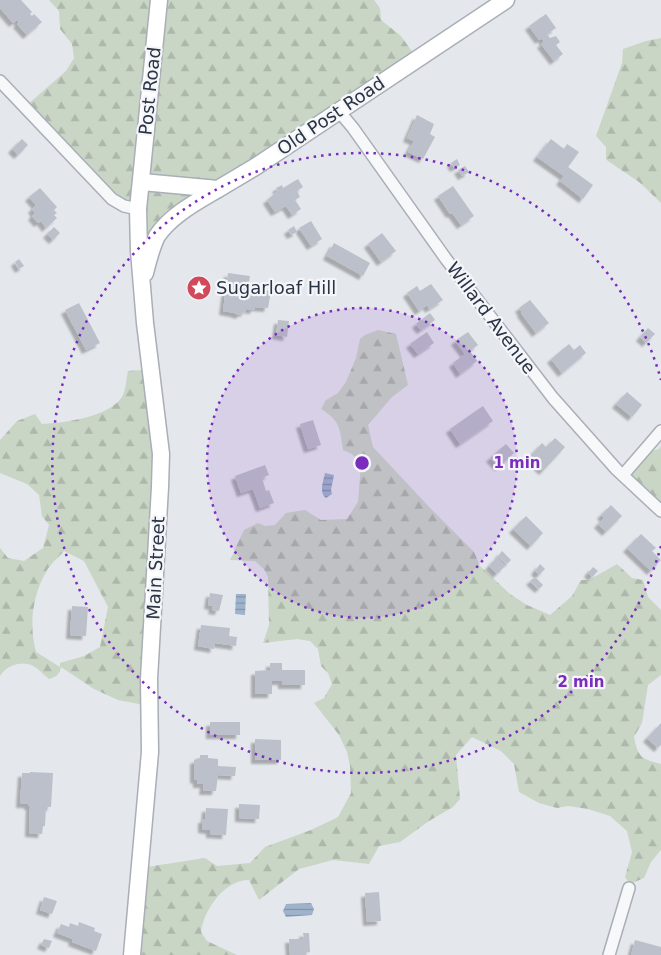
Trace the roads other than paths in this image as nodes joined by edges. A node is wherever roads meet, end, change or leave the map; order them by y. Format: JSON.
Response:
{"nodes":[{"id":1,"x":159,"y":0,"type":"edge"},
{"id":2,"x":506,"y":0,"type":"edge"},
{"id":3,"x":0,"y":81,"type":"edge"},
{"id":4,"x":338,"y":110,"type":"junction"},
{"id":5,"x":142,"y":182,"type":"junction"},
{"id":6,"x":218,"y":189,"type":"junction"},
{"id":7,"x":138,"y":209,"type":"junction"},
{"id":8,"x":142,"y":285,"type":"junction"},
{"id":9,"x":661,"y":431,"type":"edge"},
{"id":10,"x":623,"y":475,"type":"junction"},
{"id":11,"x":661,"y":511,"type":"edge"},
{"id":12,"x":630,"y":888,"type":"dead end"},
{"id":13,"x":132,"y":955,"type":"edge"},
{"id":14,"x":609,"y":955,"type":"edge"}],
"edges":[{"from":1,"to":5,"type":"main road","name":"Post Road"},
{"from":2,"to":4,"type":"main road","name":"Old Post Road"},
{"from":3,"to":7,"type":"street"},
{"from":4,"to":6,"type":"main road","name":"Old Post Road"},
{"from":4,"to":10,"type":"street","name":"Willard Avenue"},
{"from":5,"to":6,"type":"main road"},
{"from":5,"to":7,"type":"main road","name":"Main Street"},
{"from":6,"to":8,"type":"main road","name":"Old Post Road"},
{"from":7,"to":8,"type":"main road","name":"Main Street"},
{"from":8,"to":13,"type":"main road","name":"Main Street"},
{"from":9,"to":10,"type":"street"},
{"from":10,"to":11,"type":"street","name":"Willard Avenue"},
{"from":12,"to":14,"type":"street"}]}
